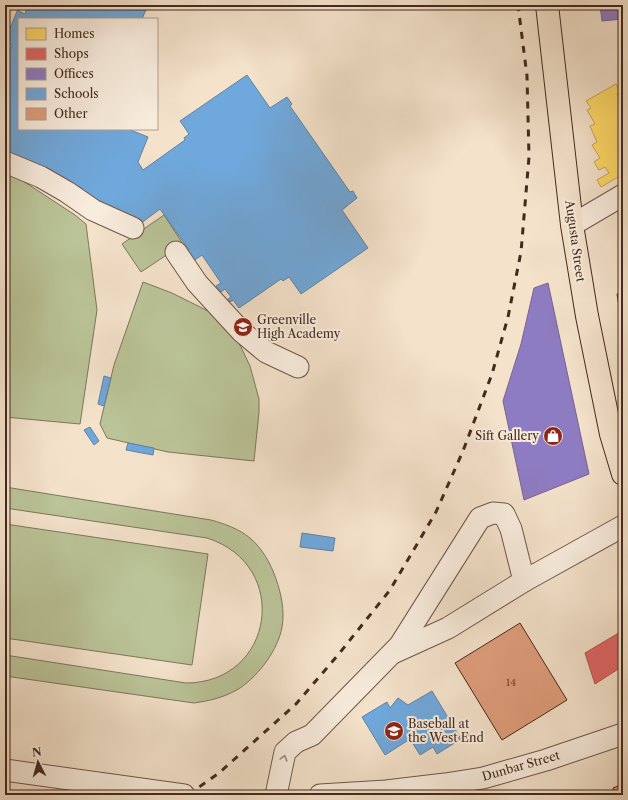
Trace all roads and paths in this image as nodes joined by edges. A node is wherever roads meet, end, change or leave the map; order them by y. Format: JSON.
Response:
{"nodes":[{"id":1,"x":547,"y":5,"type":"edge"},
{"id":2,"x":5,"y":162,"type":"edge"},
{"id":3,"x":623,"y":195,"type":"edge"},
{"id":4,"x":572,"y":225,"type":"junction"},
{"id":5,"x":133,"y":228,"type":"dead end"},
{"id":6,"x":176,"y":252,"type":"dead end"},
{"id":7,"x":298,"y":367,"type":"dead end"},
{"id":8,"x":617,"y":430,"type":"edge"},
{"id":9,"x":623,"y":474,"type":"edge"},
{"id":10,"x":623,"y":526,"type":"edge"},
{"id":11,"x":524,"y":581,"type":"junction"},
{"id":12,"x":393,"y":653,"type":"junction"},
{"id":13,"x":623,"y":734,"type":"edge"},
{"id":14,"x":5,"y":770,"type":"edge"},
{"id":15,"x":482,"y":786,"type":"edge"},
{"id":16,"x":184,"y":795,"type":"edge"},
{"id":17,"x":276,"y":795,"type":"edge"},
{"id":18,"x":320,"y":795,"type":"edge"}],
"edges":[{"from":1,"to":4,"type":"main road","name":"Augusta Street"},
{"from":2,"to":5,"type":"street"},
{"from":3,"to":4,"type":"street"},
{"from":4,"to":8,"type":"main road","name":"Augusta Street"},
{"from":6,"to":7,"type":"street"},
{"from":8,"to":9,"type":"main road","name":"Augusta Street"},
{"from":10,"to":11,"type":"street"},
{"from":11,"to":12,"type":"street"},
{"from":11,"to":12,"type":"street"},
{"from":17,"to":12,"type":"street","one_way":true},
{"from":13,"to":15,"type":"street","name":"Dunbar Street"},
{"from":14,"to":16,"type":"street"},
{"from":15,"to":18,"type":"street","name":"Dunbar Street"}]}
